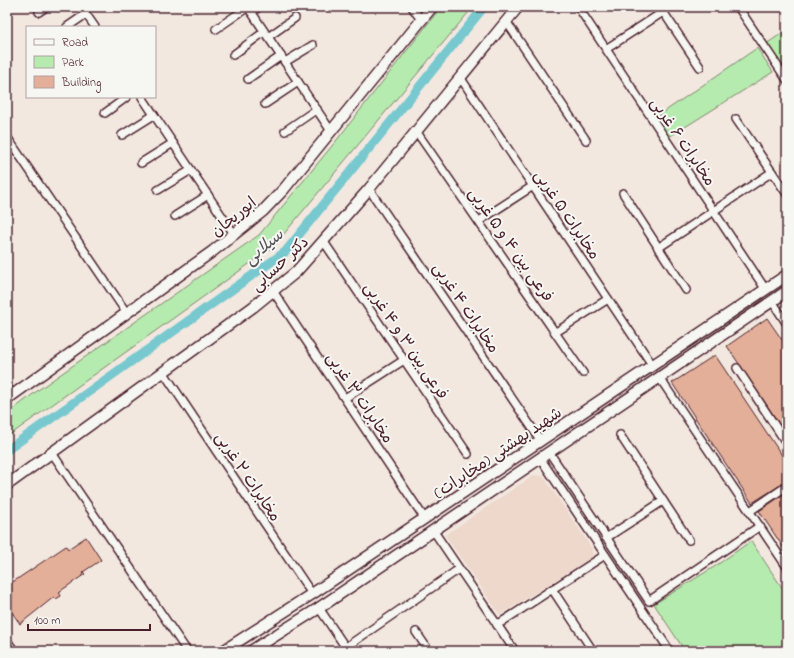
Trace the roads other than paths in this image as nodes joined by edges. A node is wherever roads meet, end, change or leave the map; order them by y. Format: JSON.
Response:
{"nodes":[{"id":1,"x":46,"y":7,"type":"edge"},
{"id":2,"x":81,"y":7,"type":"edge"},
{"id":3,"x":259,"y":7,"type":"edge"},
{"id":4,"x":412,"y":7,"type":"edge"},
{"id":5,"x":432,"y":7,"type":"edge"},
{"id":6,"x":518,"y":7,"type":"edge"},
{"id":7,"x":578,"y":7,"type":"edge"},
{"id":8,"x":738,"y":7,"type":"edge"},
{"id":9,"x":249,"y":9,"type":"edge"},
{"id":10,"x":662,"y":9,"type":"edge"},
{"id":11,"x":39,"y":12,"type":"dead end"},
{"id":12,"x":86,"y":14,"type":"junction"},
{"id":13,"x":295,"y":18,"type":"dead end"},
{"id":14,"x":421,"y":20,"type":"junction"},
{"id":15,"x":506,"y":21,"type":"junction"},
{"id":16,"x":68,"y":26,"type":"edge"},
{"id":17,"x":94,"y":26,"type":"edge"},
{"id":18,"x":216,"y":29,"type":"dead end"},
{"id":19,"x":266,"y":34,"type":"junction"},
{"id":20,"x":313,"y":45,"type":"dead end"},
{"id":21,"x":606,"y":49,"type":"junction"},
{"id":22,"x":233,"y":55,"type":"dead end"},
{"id":23,"x":283,"y":59,"type":"junction"},
{"id":24,"x":700,"y":67,"type":"dead end"},
{"id":25,"x":786,"y":76,"type":"edge"},
{"id":26,"x":460,"y":77,"type":"junction"},
{"id":27,"x":248,"y":79,"type":"dead end"},
{"id":28,"x":298,"y":82,"type":"junction"},
{"id":29,"x":126,"y":98,"type":"edge"},
{"id":30,"x":143,"y":98,"type":"edge"},
{"id":31,"x":265,"y":104,"type":"dead end"},
{"id":32,"x":317,"y":109,"type":"junction"},
{"id":33,"x":105,"y":113,"type":"dead end"},
{"id":34,"x":154,"y":115,"type":"junction"},
{"id":35,"x":736,"y":119,"type":"dead end"},
{"id":36,"x":285,"y":131,"type":"dead end"},
{"id":37,"x":331,"y":131,"type":"junction"},
{"id":38,"x":416,"y":131,"type":"junction"},
{"id":39,"x":122,"y":134,"type":"dead end"},
{"id":40,"x":7,"y":137,"type":"edge"},
{"id":41,"x":586,"y":140,"type":"dead end"},
{"id":42,"x":173,"y":143,"type":"junction"},
{"id":43,"x":141,"y":163,"type":"dead end"},
{"id":44,"x":191,"y":170,"type":"junction"},
{"id":45,"x":772,"y":172,"type":"junction"},
{"id":46,"x":533,"y":186,"type":"junction"},
{"id":47,"x":369,"y":189,"type":"junction"},
{"id":48,"x":158,"y":190,"type":"dead end"},
{"id":49,"x":623,"y":193,"type":"dead end"},
{"id":50,"x":787,"y":194,"type":"edge"},
{"id":51,"x":208,"y":195,"type":"junction"},
{"id":52,"x":714,"y":211,"type":"junction"},
{"id":53,"x":175,"y":216,"type":"dead end"},
{"id":54,"x":479,"y":220,"type":"junction"},
{"id":55,"x":234,"y":234,"type":"junction"},
{"id":56,"x":324,"y":242,"type":"junction"},
{"id":57,"x":658,"y":248,"type":"junction"},
{"id":58,"x":787,"y":275,"type":"edge"},
{"id":59,"x":686,"y":290,"type":"dead end"},
{"id":60,"x":766,"y":290,"type":"junction"},
{"id":61,"x":273,"y":291,"type":"junction"},
{"id":62,"x":787,"y":291,"type":"edge"},
{"id":63,"x":608,"y":299,"type":"junction"},
{"id":64,"x":772,"y":301,"type":"junction"},
{"id":65,"x":126,"y":312,"type":"junction"},
{"id":66,"x":787,"y":324,"type":"edge"},
{"id":67,"x":556,"y":332,"type":"junction"},
{"id":68,"x":697,"y":336,"type":"junction"},
{"id":69,"x":704,"y":347,"type":"junction"},
{"id":70,"x":404,"y":360,"type":"junction"},
{"id":71,"x":653,"y":366,"type":"junction"},
{"id":72,"x":737,"y":368,"type":"dead end"},
{"id":73,"x":164,"y":373,"type":"junction"},
{"id":74,"x":583,"y":373,"type":"dead end"},
{"id":75,"x":659,"y":377,"type":"junction"},
{"id":76,"x":9,"y":393,"type":"edge"},
{"id":77,"x":345,"y":398,"type":"junction"},
{"id":78,"x":620,"y":434,"type":"dead end"},
{"id":79,"x":784,"y":434,"type":"edge"},
{"id":80,"x":541,"y":441,"type":"junction"},
{"id":81,"x":787,"y":444,"type":"edge"},
{"id":82,"x":549,"y":452,"type":"junction"},
{"id":83,"x":52,"y":453,"type":"junction"},
{"id":84,"x":468,"y":454,"type":"dead end"},
{"id":85,"x":540,"y":458,"type":"junction"},
{"id":86,"x":7,"y":485,"type":"edge"},
{"id":87,"x":787,"y":486,"type":"edge"},
{"id":88,"x":663,"y":501,"type":"junction"},
{"id":89,"x":750,"y":511,"type":"junction"},
{"id":90,"x":425,"y":519,"type":"junction"},
{"id":91,"x":760,"y":526,"type":"junction"},
{"id":92,"x":433,"y":530,"type":"junction"},
{"id":93,"x":606,"y":538,"type":"junction"},
{"id":94,"x":689,"y":540,"type":"dead end"},
{"id":95,"x":605,"y":555,"type":"junction"},
{"id":96,"x":787,"y":567,"type":"edge"},
{"id":97,"x":459,"y":569,"type":"junction"},
{"id":98,"x":552,"y":589,"type":"junction"},
{"id":99,"x":312,"y":594,"type":"junction"},
{"id":100,"x":319,"y":608,"type":"junction"},
{"id":101,"x":497,"y":625,"type":"junction"},
{"id":102,"x":416,"y":632,"type":"dead end"},
{"id":103,"x":7,"y":644,"type":"edge"},
{"id":104,"x":347,"y":649,"type":"edge"},
{"id":105,"x":666,"y":650,"type":"edge"},
{"id":106,"x":12,"y":651,"type":"edge"},
{"id":107,"x":187,"y":651,"type":"edge"},
{"id":108,"x":223,"y":651,"type":"edge"},
{"id":109,"x":250,"y":651,"type":"edge"},
{"id":110,"x":429,"y":651,"type":"edge"},
{"id":111,"x":515,"y":651,"type":"edge"},
{"id":112,"x":594,"y":651,"type":"edge"}],
"edges":[{"from":1,"to":11,"type":"street"},
{"from":2,"to":12,"type":"street"},
{"from":3,"to":9,"type":"street"},
{"from":4,"to":14,"type":"street"},
{"from":5,"to":14,"type":"main road","name":"ابوریحان"},
{"from":6,"to":15,"type":"main road","name":"دکتر حسابی"},
{"from":7,"to":21,"type":"street","name":"مخابرات ۶ غربی"},
{"from":8,"to":25,"type":"street"},
{"from":9,"to":18,"type":"street"},
{"from":9,"to":19,"type":"street"},
{"from":10,"to":21,"type":"street"},
{"from":10,"to":24,"type":"street"},
{"from":12,"to":16,"type":"street"},
{"from":12,"to":17,"type":"street"},
{"from":13,"to":19,"type":"street"},
{"from":14,"to":37,"type":"main road","name":"ابوریحان"},
{"from":15,"to":26,"type":"main road","name":"دکتر حسابی"},
{"from":15,"to":41,"type":"street"},
{"from":19,"to":22,"type":"street"},
{"from":19,"to":23,"type":"street"},
{"from":20,"to":23,"type":"street"},
{"from":21,"to":52,"type":"street","name":"مخابرات ۶ غربی"},
{"from":23,"to":27,"type":"street"},
{"from":23,"to":28,"type":"street"},
{"from":26,"to":38,"type":"main road","name":"دکتر حسابی"},
{"from":26,"to":46,"type":"street","name":"مخابرات ۵ غربی"},
{"from":28,"to":31,"type":"street"},
{"from":28,"to":32,"type":"street"},
{"from":29,"to":33,"type":"street"},
{"from":30,"to":34,"type":"street"},
{"from":32,"to":36,"type":"street"},
{"from":32,"to":37,"type":"street"},
{"from":34,"to":39,"type":"street"},
{"from":34,"to":42,"type":"street"},
{"from":35,"to":45,"type":"street"},
{"from":37,"to":55,"type":"main road","name":"ابوریحان"},
{"from":38,"to":47,"type":"main road","name":"دکتر حسابی"},
{"from":38,"to":54,"type":"street","name":"فرعی بین ۴ و ۵ غربی"},
{"from":40,"to":65,"type":"street"},
{"from":42,"to":43,"type":"street"},
{"from":42,"to":44,"type":"street"},
{"from":44,"to":48,"type":"street"},
{"from":44,"to":51,"type":"street"},
{"from":45,"to":50,"type":"street"},
{"from":45,"to":52,"type":"street"},
{"from":46,"to":54,"type":"street"},
{"from":46,"to":63,"type":"street","name":"مخابرات ۵ غربی"},
{"from":47,"to":56,"type":"main road","name":"دکتر حسابی"},
{"from":47,"to":80,"type":"street","name":"مخابرات ۴ غربی"},
{"from":49,"to":57,"type":"street"},
{"from":51,"to":53,"type":"street"},
{"from":51,"to":55,"type":"street"},
{"from":52,"to":57,"type":"street"},
{"from":52,"to":60,"type":"street","name":"مخابرات ۶ غربی"},
{"from":54,"to":67,"type":"street","name":"فرعی بین ۴ و ۵ غربی"},
{"from":55,"to":65,"type":"main road","name":"ابوریحان"},
{"from":56,"to":61,"type":"main road","name":"دکتر حسابی"},
{"from":56,"to":70,"type":"street","name":"فرعی بین ۳ و ۴ غربی"},
{"from":57,"to":59,"type":"street"},
{"from":58,"to":60,"type":"main road","name":"شهید بهشتی (مخابرات)"},
{"from":60,"to":68,"type":"main road","name":"شهید بهشتی (مخابرات)"},
{"from":61,"to":73,"type":"main road","name":"دکتر حسابی"},
{"from":61,"to":77,"type":"street","name":"مخابرات ۳ غربی"},
{"from":62,"to":64,"type":"main road","name":"شهید بهشتی (مخابرات)"},
{"from":63,"to":67,"type":"street"},
{"from":63,"to":71,"type":"street","name":"مخابرات ۵ غربی"},
{"from":64,"to":66,"type":"street"},
{"from":64,"to":69,"type":"main road","name":"شهید بهشتی (مخابرات)"},
{"from":65,"to":76,"type":"main road","name":"ابوریحان"},
{"from":67,"to":74,"type":"street","name":"فرعی بین ۴ و ۵ غربی"},
{"from":68,"to":69,"type":"main road"},
{"from":68,"to":71,"type":"main road","name":"شهید بهشتی (مخابرات)"},
{"from":69,"to":75,"type":"main road","name":"شهید بهشتی (مخابرات)"},
{"from":70,"to":77,"type":"street"},
{"from":70,"to":84,"type":"street","name":"فرعی بین ۳ و ۴ غربی"},
{"from":71,"to":80,"type":"main road","name":"شهید بهشتی (مخابرات)"},
{"from":72,"to":79,"type":"street"},
{"from":73,"to":83,"type":"main road","name":"دکتر حسابی"},
{"from":73,"to":99,"type":"street","name":"مخابرات ۲ غربی"},
{"from":75,"to":82,"type":"main road","name":"شهید بهشتی (مخابرات)"},
{"from":75,"to":89,"type":"street"},
{"from":77,"to":90,"type":"street","name":"مخابرات ۳ غربی"},
{"from":78,"to":88,"type":"street"},
{"from":79,"to":81,"type":"street"},
{"from":80,"to":90,"type":"main road","name":"شهید بهشتی (مخابرات)"},
{"from":82,"to":85,"type":"main road","name":"شهید بهشتی (مخابرات)"},
{"from":82,"to":93,"type":"street"},
{"from":83,"to":86,"type":"main road","name":"دکتر حسابی"},
{"from":83,"to":107,"type":"street"},
{"from":85,"to":92,"type":"main road","name":"شهید بهشتی (مخابرات)"},
{"from":85,"to":95,"type":"street"},
{"from":87,"to":89,"type":"street"},
{"from":88,"to":93,"type":"street"},
{"from":88,"to":94,"type":"street"},
{"from":89,"to":91,"type":"street"},
{"from":90,"to":99,"type":"main road","name":"شهید بهشتی (مخابرات)"},
{"from":91,"to":93,"type":"street"},
{"from":91,"to":96,"type":"street"},
{"from":92,"to":97,"type":"street"},
{"from":92,"to":100,"type":"main road","name":"شهید بهشتی (مخابرات)"},
{"from":95,"to":98,"type":"street"},
{"from":95,"to":105,"type":"street"},
{"from":97,"to":101,"type":"street"},
{"from":97,"to":104,"type":"street"},
{"from":98,"to":101,"type":"street"},
{"from":98,"to":112,"type":"street"},
{"from":99,"to":108,"type":"main road","name":"شهید بهشتی (مخابرات)"},
{"from":100,"to":104,"type":"street"},
{"from":100,"to":109,"type":"main road","name":"شهید بهشتی (مخابرات)"},
{"from":101,"to":111,"type":"street"},
{"from":102,"to":110,"type":"street"},
{"from":103,"to":106,"type":"main road"}]}
